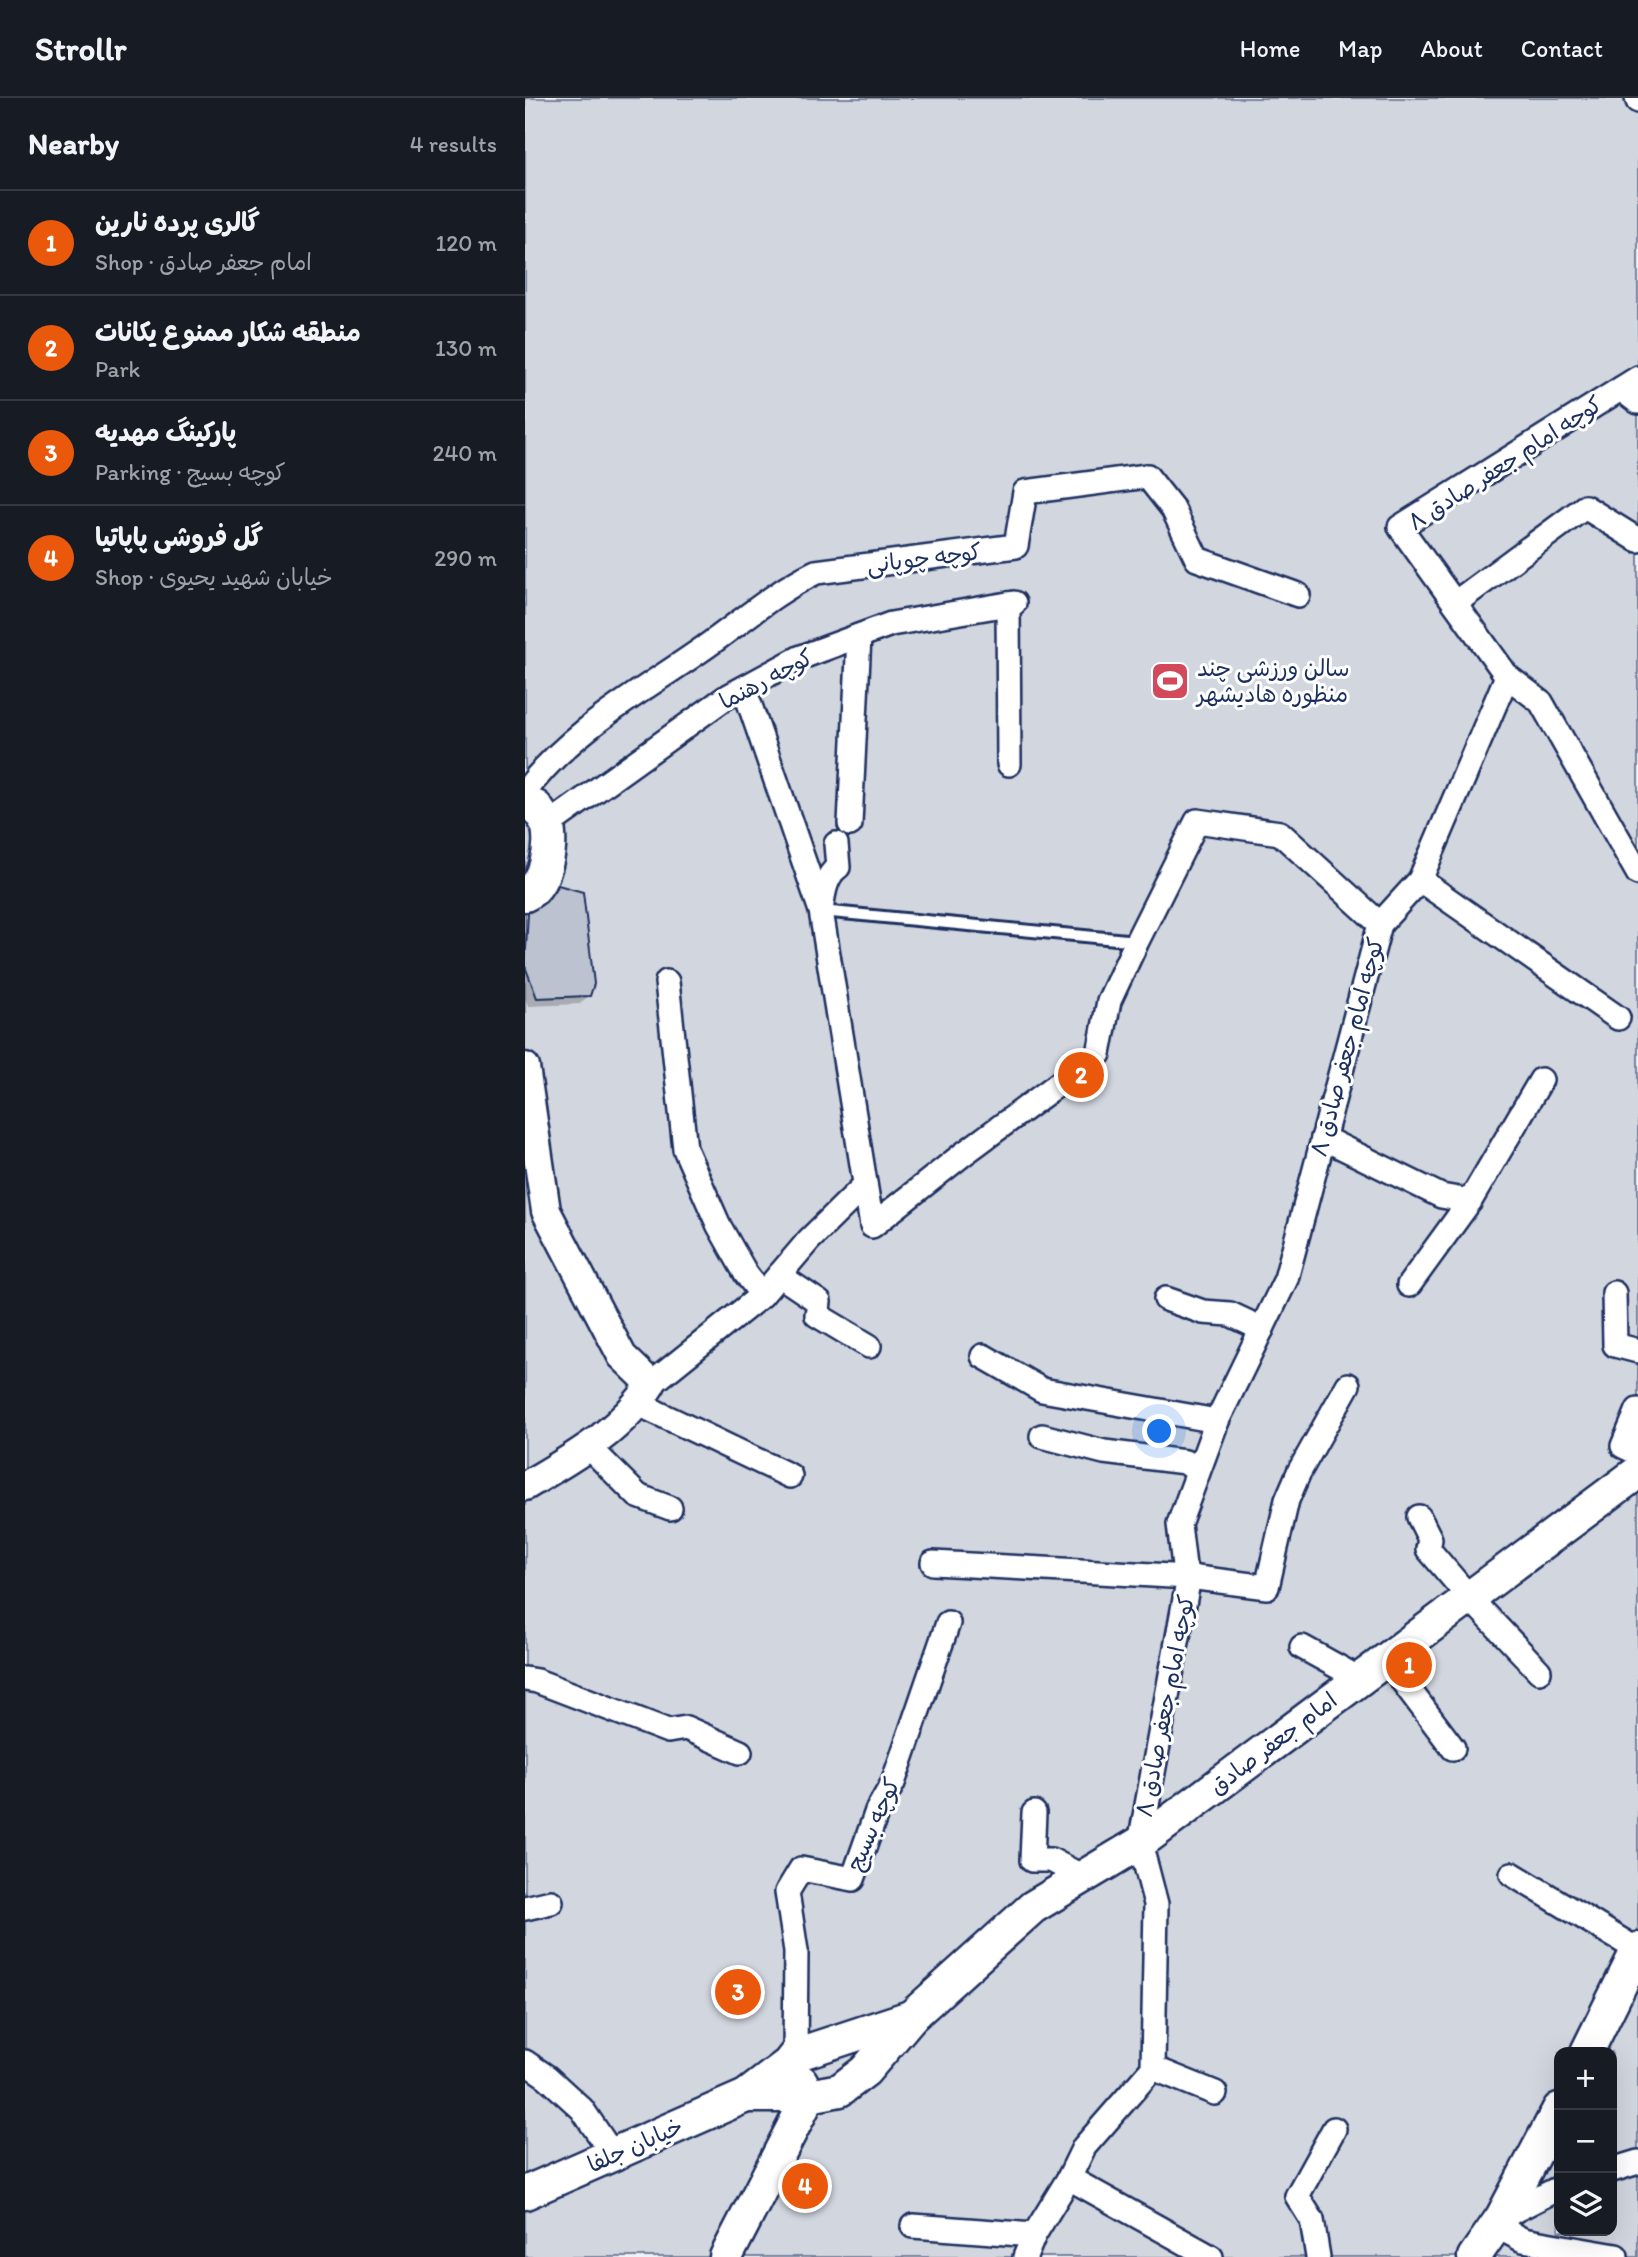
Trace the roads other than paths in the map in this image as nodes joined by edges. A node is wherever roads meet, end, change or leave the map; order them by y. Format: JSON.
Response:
{"nodes":[{"id":1,"x":1632,"y":390,"type":"edge"},
{"id":2,"x":1638,"y":540,"type":"edge"},
{"id":3,"x":1298,"y":595,"type":"dead end"},
{"id":4,"x":1455,"y":603,"type":"junction"},
{"id":5,"x":859,"y":636,"type":"junction"},
{"id":6,"x":1507,"y":676,"type":"junction"},
{"id":7,"x":744,"y":688,"type":"junction"},
{"id":8,"x":1009,"y":764,"type":"dead end"},
{"id":9,"x":525,"y":792,"type":"edge"},
{"id":10,"x":536,"y":814,"type":"edge"},
{"id":11,"x":850,"y":824,"type":"dead end"},
{"id":12,"x":836,"y":844,"type":"dead end"},
{"id":13,"x":1638,"y":873,"type":"edge"},
{"id":14,"x":1420,"y":880,"type":"junction"},
{"id":15,"x":525,"y":895,"type":"edge"},
{"id":16,"x":821,"y":911,"type":"junction"},
{"id":17,"x":1380,"y":924,"type":"junction"},
{"id":18,"x":1137,"y":941,"type":"junction"},
{"id":19,"x":667,"y":982,"type":"dead end"},
{"id":20,"x":1618,"y":1018,"type":"dead end"},
{"id":21,"x":525,"y":1067,"type":"edge"},
{"id":22,"x":1541,"y":1080,"type":"dead end"},
{"id":23,"x":527,"y":1099,"type":"edge"},
{"id":24,"x":1324,"y":1138,"type":"junction"},
{"id":25,"x":533,"y":1179,"type":"edge"},
{"id":26,"x":865,"y":1185,"type":"junction"},
{"id":27,"x":1470,"y":1201,"type":"junction"},
{"id":28,"x":779,"y":1275,"type":"junction"},
{"id":29,"x":1409,"y":1285,"type":"dead end"},
{"id":30,"x":1614,"y":1293,"type":"dead end"},
{"id":31,"x":762,"y":1295,"type":"junction"},
{"id":32,"x":1166,"y":1299,"type":"dead end"},
{"id":33,"x":1262,"y":1329,"type":"junction"},
{"id":34,"x":869,"y":1346,"type":"dead end"},
{"id":35,"x":1638,"y":1351,"type":"edge"},
{"id":36,"x":983,"y":1356,"type":"dead end"},
{"id":37,"x":1348,"y":1385,"type":"dead end"},
{"id":38,"x":645,"y":1394,"type":"junction"},
{"id":39,"x":1638,"y":1410,"type":"edge"},
{"id":40,"x":1217,"y":1421,"type":"junction"},
{"id":41,"x":1042,"y":1436,"type":"dead end"},
{"id":42,"x":590,"y":1448,"type":"junction"},
{"id":43,"x":1638,"y":1453,"type":"edge"},
{"id":44,"x":1198,"y":1471,"type":"junction"},
{"id":45,"x":1638,"y":1472,"type":"edge"},
{"id":46,"x":790,"y":1476,"type":"dead end"},
{"id":47,"x":525,"y":1486,"type":"edge"},
{"id":48,"x":670,"y":1508,"type":"dead end"},
{"id":49,"x":1419,"y":1517,"type":"dead end"},
{"id":50,"x":933,"y":1563,"type":"dead end"},
{"id":51,"x":1189,"y":1577,"type":"junction"},
{"id":52,"x":1469,"y":1597,"type":"junction"},
{"id":53,"x":948,"y":1623,"type":"dead end"},
{"id":54,"x":1302,"y":1647,"type":"dead end"},
{"id":55,"x":1386,"y":1659,"type":"junction"},
{"id":56,"x":1539,"y":1671,"type":"dead end"},
{"id":57,"x":525,"y":1679,"type":"edge"},
{"id":58,"x":1360,"y":1679,"type":"junction"},
{"id":59,"x":1453,"y":1748,"type":"dead end"},
{"id":60,"x":740,"y":1752,"type":"dead end"},
{"id":61,"x":1034,"y":1813,"type":"dead end"},
{"id":62,"x":1140,"y":1843,"type":"junction"},
{"id":63,"x":1512,"y":1874,"type":"dead end"},
{"id":64,"x":1083,"y":1877,"type":"junction"},
{"id":65,"x":551,"y":1902,"type":"dead end"},
{"id":66,"x":525,"y":1908,"type":"edge"},
{"id":67,"x":1637,"y":1953,"type":"edge"},
{"id":68,"x":911,"y":2017,"type":"junction"},
{"id":69,"x":848,"y":2038,"type":"junction"},
{"id":70,"x":1590,"y":2047,"type":"edge"},
{"id":71,"x":795,"y":2055,"type":"junction"},
{"id":72,"x":525,"y":2062,"type":"edge"},
{"id":73,"x":1153,"y":2068,"type":"junction"},
{"id":74,"x":865,"y":2071,"type":"junction"},
{"id":75,"x":1215,"y":2093,"type":"dead end"},
{"id":76,"x":746,"y":2096,"type":"junction"},
{"id":77,"x":809,"y":2096,"type":"junction"},
{"id":78,"x":1558,"y":2110,"type":"edge"},
{"id":79,"x":1334,"y":2129,"type":"dead end"},
{"id":80,"x":613,"y":2155,"type":"junction"},
{"id":81,"x":1638,"y":2162,"type":"edge"},
{"id":82,"x":1617,"y":2168,"type":"edge"},
{"id":83,"x":1069,"y":2178,"type":"junction"},
{"id":84,"x":1554,"y":2191,"type":"edge"},
{"id":85,"x":525,"y":2193,"type":"edge"},
{"id":86,"x":1499,"y":2221,"type":"junction"},
{"id":87,"x":913,"y":2226,"type":"dead end"},
{"id":88,"x":1034,"y":2235,"type":"junction"},
{"id":89,"x":1616,"y":2256,"type":"edge"},
{"id":90,"x":726,"y":2257,"type":"edge"},
{"id":91,"x":1025,"y":2257,"type":"edge"},
{"id":92,"x":1211,"y":2257,"type":"edge"},
{"id":93,"x":1318,"y":2257,"type":"edge"},
{"id":94,"x":1474,"y":2257,"type":"edge"}],
"edges":[{"from":1,"to":4,"type":"street","name":"کوچه امام جعفر صادق ۸"},
{"from":2,"to":4,"type":"street"},
{"from":3,"to":9,"type":"street","name":"کوچه چوپانی"},
{"from":4,"to":6,"type":"street","name":"کوچه امام جعفر صادق ۸"},
{"from":5,"to":7,"type":"street","name":"کوچه رهنما"},
{"from":5,"to":8,"type":"street","name":"کوچه رهنما"},
{"from":5,"to":11,"type":"street"},
{"from":6,"to":13,"type":"street"},
{"from":6,"to":14,"type":"street","name":"کوچه امام جعفر صادق ۸"},
{"from":7,"to":10,"type":"street","name":"کوچه رهنما"},
{"from":7,"to":16,"type":"street"},
{"from":10,"to":15,"type":"main road"},
{"from":12,"to":16,"type":"street"},
{"from":14,"to":17,"type":"street","name":"کوچه امام جعفر صادق ۸"},
{"from":14,"to":20,"type":"street"},
{"from":16,"to":18,"type":"lane"},
{"from":16,"to":26,"type":"street"},
{"from":17,"to":18,"type":"street"},
{"from":17,"to":24,"type":"street","name":"کوچه امام جعفر صادق ۸"},
{"from":18,"to":26,"type":"street"},
{"from":19,"to":31,"type":"street"},
{"from":21,"to":23,"type":"street"},
{"from":22,"to":27,"type":"street"},
{"from":23,"to":25,"type":"street"},
{"from":24,"to":27,"type":"street"},
{"from":24,"to":33,"type":"street","name":"کوچه امام جعفر صادق ۸"},
{"from":25,"to":38,"type":"street"},
{"from":26,"to":28,"type":"street"},
{"from":27,"to":29,"type":"street"},
{"from":28,"to":31,"type":"street"},
{"from":28,"to":34,"type":"street"},
{"from":30,"to":35,"type":"street"},
{"from":31,"to":38,"type":"street"},
{"from":32,"to":33,"type":"street"},
{"from":33,"to":40,"type":"street","name":"کوچه امام جعفر صادق ۸"},
{"from":36,"to":40,"type":"street"},
{"from":37,"to":51,"type":"street"},
{"from":38,"to":42,"type":"street"},
{"from":38,"to":46,"type":"street"},
{"from":39,"to":43,"type":"street"},
{"from":40,"to":44,"type":"street","name":"کوچه امام جعفر صادق ۸"},
{"from":41,"to":44,"type":"street"},
{"from":42,"to":47,"type":"street"},
{"from":42,"to":48,"type":"street"},
{"from":44,"to":51,"type":"street","name":"کوچه امام جعفر صادق ۸"},
{"from":45,"to":52,"type":"main road","name":"امام جعفر صادق"},
{"from":49,"to":52,"type":"street"},
{"from":50,"to":51,"type":"street"},
{"from":51,"to":62,"type":"street","name":"کوچه امام جعفر صادق ۸"},
{"from":52,"to":55,"type":"main road","name":"امام جعفر صادق"},
{"from":52,"to":56,"type":"street"},
{"from":53,"to":71,"type":"street","name":"کوچه بسیج"},
{"from":54,"to":58,"type":"street"},
{"from":55,"to":58,"type":"main road","name":"امام جعفر صادق"},
{"from":55,"to":59,"type":"street"},
{"from":57,"to":60,"type":"street"},
{"from":58,"to":62,"type":"main road","name":"امام جعفر صادق"},
{"from":61,"to":64,"type":"street"},
{"from":62,"to":64,"type":"main road","name":"امام جعفر صادق"},
{"from":62,"to":73,"type":"street"},
{"from":63,"to":67,"type":"street"},
{"from":64,"to":68,"type":"main road","name":"امام جعفر صادق"},
{"from":65,"to":66,"type":"street"},
{"from":67,"to":70,"type":"main road"},
{"from":68,"to":69,"type":"main road"},
{"from":68,"to":74,"type":"main road","name":"امام جعفر صادق"},
{"from":69,"to":71,"type":"main road"},
{"from":69,"to":74,"type":"main road"},
{"from":71,"to":76,"type":"main road"},
{"from":71,"to":77,"type":"main road"},
{"from":72,"to":80,"type":"street"},
{"from":73,"to":75,"type":"street"},
{"from":73,"to":83,"type":"street"},
{"from":74,"to":77,"type":"main road","name":"امام جعفر صادق"},
{"from":76,"to":77,"type":"main road","name":"امام جعفر صادق"},
{"from":76,"to":80,"type":"main road","name":"خیابان جلفا"},
{"from":77,"to":90,"type":"main road"},
{"from":78,"to":86,"type":"main road"},
{"from":79,"to":93,"type":"street"},
{"from":80,"to":85,"type":"main road","name":"خیابان جلفا"},
{"from":81,"to":82,"type":"street"},
{"from":83,"to":88,"type":"street"},
{"from":83,"to":92,"type":"street"},
{"from":84,"to":86,"type":"street"},
{"from":86,"to":89,"type":"street"},
{"from":86,"to":94,"type":"main road"},
{"from":87,"to":88,"type":"street"},
{"from":88,"to":91,"type":"street"}]}
